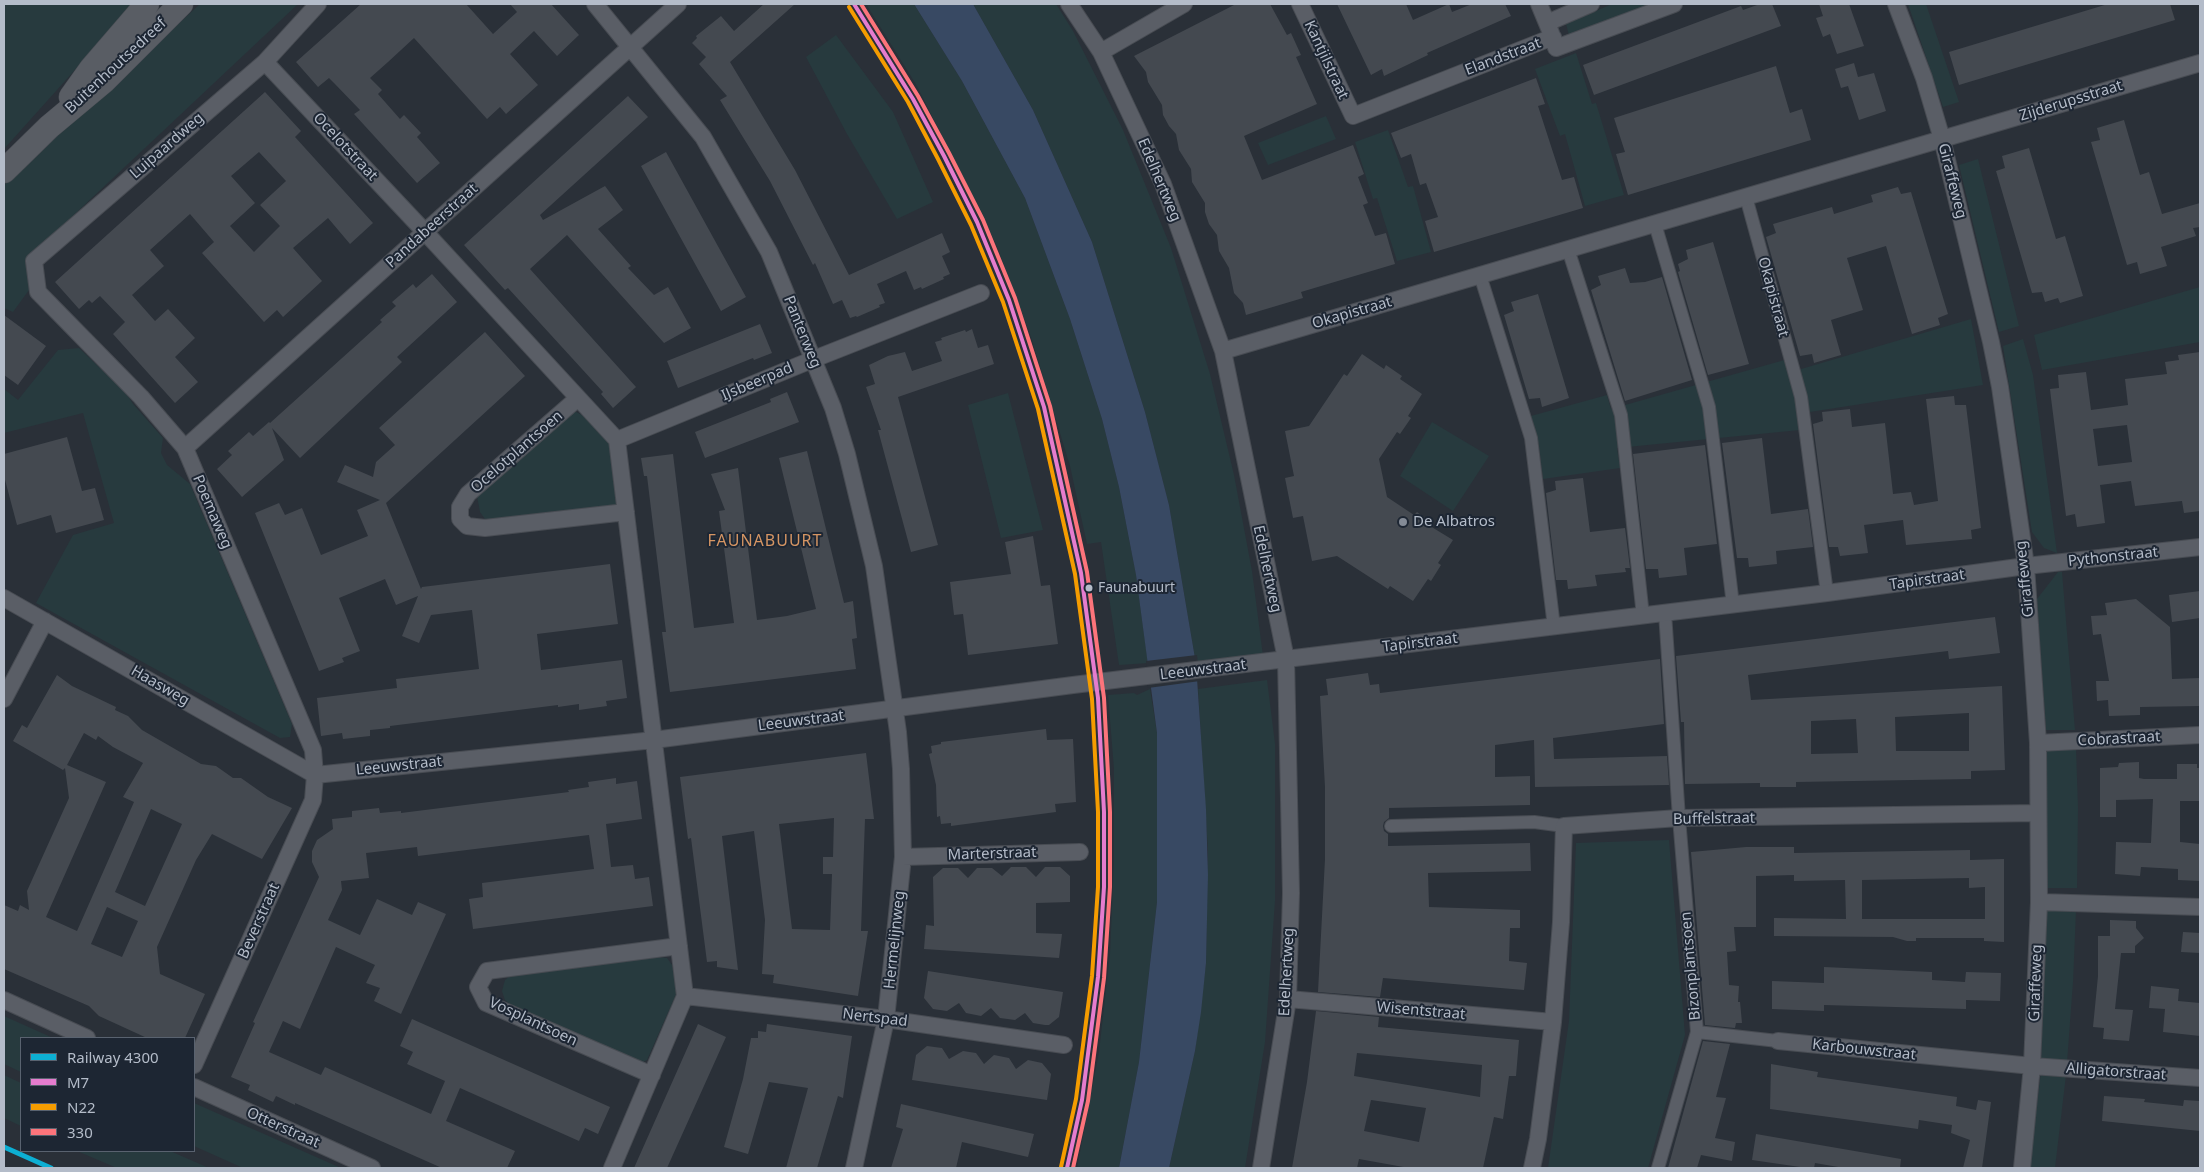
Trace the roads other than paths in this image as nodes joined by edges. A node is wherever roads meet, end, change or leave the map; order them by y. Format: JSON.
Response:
{"nodes":[{"id":1,"x":147,"y":4,"type":"edge"},
{"id":2,"x":181,"y":4,"type":"edge"},
{"id":3,"x":318,"y":4,"type":"edge"},
{"id":4,"x":595,"y":4,"type":"edge"},
{"id":5,"x":678,"y":4,"type":"edge"},
{"id":6,"x":1070,"y":4,"type":"edge"},
{"id":7,"x":1184,"y":4,"type":"edge"},
{"id":8,"x":1300,"y":4,"type":"edge"},
{"id":9,"x":1539,"y":4,"type":"edge"},
{"id":10,"x":1591,"y":4,"type":"edge"},
{"id":11,"x":1674,"y":4,"type":"edge"},
{"id":12,"x":1896,"y":4,"type":"edge"},
{"id":13,"x":1550,"y":30,"type":"junction"},
{"id":14,"x":630,"y":46,"type":"junction"},
{"id":15,"x":1101,"y":52,"type":"junction"},
{"id":16,"x":265,"y":62,"type":"junction"},
{"id":17,"x":2200,"y":63,"type":"edge"},
{"id":18,"x":1353,"y":116,"type":"joint"},
{"id":19,"x":49,"y":127,"type":"junction"},
{"id":20,"x":1942,"y":140,"type":"junction"},
{"id":21,"x":4,"y":170,"type":"edge"},
{"id":22,"x":1746,"y":197,"type":"junction"},
{"id":23,"x":1655,"y":224,"type":"junction"},
{"id":24,"x":425,"y":232,"type":"junction"},
{"id":25,"x":1568,"y":250,"type":"junction"},
{"id":26,"x":1480,"y":275,"type":"junction"},
{"id":27,"x":38,"y":292,"type":"joint"},
{"id":28,"x":981,"y":293,"type":"dead end"},
{"id":29,"x":1223,"y":351,"type":"junction"},
{"id":30,"x":814,"y":359,"type":"junction"},
{"id":31,"x":578,"y":398,"type":"junction"},
{"id":32,"x":617,"y":440,"type":"junction"},
{"id":33,"x":186,"y":448,"type":"junction"},
{"id":34,"x":626,"y":512,"type":"junction"},
{"id":35,"x":2200,"y":547,"type":"edge"},
{"id":36,"x":2026,"y":566,"type":"junction"},
{"id":37,"x":1827,"y":593,"type":"junction"},
{"id":38,"x":4,"y":598,"type":"edge"},
{"id":39,"x":1733,"y":605,"type":"junction"},
{"id":40,"x":1665,"y":613,"type":"junction"},
{"id":41,"x":1643,"y":616,"type":"junction"},
{"id":42,"x":45,"y":621,"type":"junction"},
{"id":43,"x":1554,"y":627,"type":"junction"},
{"id":44,"x":1286,"y":659,"type":"junction"},
{"id":45,"x":4,"y":699,"type":"edge"},
{"id":46,"x":895,"y":709,"type":"junction"},
{"id":47,"x":2200,"y":735,"type":"edge"},
{"id":48,"x":654,"y":740,"type":"junction"},
{"id":49,"x":2038,"y":743,"type":"junction"},
{"id":50,"x":315,"y":775,"type":"junction"},
{"id":51,"x":2038,"y":813,"type":"junction"},
{"id":52,"x":1679,"y":818,"type":"junction"},
{"id":53,"x":1391,"y":826,"type":"dead end"},
{"id":54,"x":1564,"y":826,"type":"junction"},
{"id":55,"x":1080,"y":852,"type":"dead end"},
{"id":56,"x":903,"y":857,"type":"junction"},
{"id":57,"x":2038,"y":902,"type":"junction"},
{"id":58,"x":2200,"y":907,"type":"edge"},
{"id":59,"x":678,"y":946,"type":"junction"},
{"id":60,"x":686,"y":996,"type":"junction"},
{"id":61,"x":1288,"y":999,"type":"junction"},
{"id":62,"x":4,"y":1000,"type":"edge"},
{"id":63,"x":886,"y":1019,"type":"junction"},
{"id":64,"x":1553,"y":1022,"type":"junction"},
{"id":65,"x":1697,"y":1032,"type":"junction"},
{"id":66,"x":85,"y":1037,"type":"edge"},
{"id":67,"x":1778,"y":1042,"type":"joint"},
{"id":68,"x":1064,"y":1045,"type":"dead end"},
{"id":69,"x":195,"y":1063,"type":"edge"},
{"id":70,"x":2032,"y":1066,"type":"junction"},
{"id":71,"x":652,"y":1075,"type":"junction"},
{"id":72,"x":2200,"y":1078,"type":"edge"},
{"id":73,"x":195,"y":1087,"type":"edge"},
{"id":74,"x":372,"y":1168,"type":"edge"},
{"id":75,"x":612,"y":1168,"type":"edge"},
{"id":76,"x":854,"y":1168,"type":"edge"},
{"id":77,"x":1260,"y":1168,"type":"edge"},
{"id":78,"x":1532,"y":1168,"type":"edge"},
{"id":79,"x":1658,"y":1168,"type":"edge"},
{"id":80,"x":2022,"y":1168,"type":"edge"}],
"edges":[{"from":1,"to":19,"type":"main road","name":"Buitenhoutsedreef"},
{"from":2,"to":19,"type":"main road","name":"Buitenhoutsedreef"},
{"from":3,"to":16,"type":"street","name":"Luipaardweg"},
{"from":4,"to":14,"type":"street","name":"Panterweg"},
{"from":5,"to":14,"type":"street","name":"Pandabeerstraat"},
{"from":6,"to":15,"type":"street","name":"Edelhertweg"},
{"from":7,"to":15,"type":"street"},
{"from":8,"to":18,"type":"street","name":"Kantjilstraat"},
{"from":9,"to":13,"type":"street"},
{"from":10,"to":13,"type":"street","name":"Elandstraat"},
{"from":11,"to":13,"type":"street","name":"Elandstraat"},
{"from":12,"to":20,"type":"street","name":"Giraffeweg"},
{"from":13,"to":18,"type":"street","name":"Elandstraat"},
{"from":14,"to":24,"type":"street","name":"Pandabeerstraat"},
{"from":14,"to":30,"type":"street","name":"Panterweg"},
{"from":15,"to":29,"type":"street","name":"Edelhertweg"},
{"from":16,"to":24,"type":"street","name":"Ocelotstraat"},
{"from":16,"to":27,"type":"street","name":"Luipaardweg"},
{"from":17,"to":20,"type":"street","name":"Zijderupsstraat"},
{"from":19,"to":21,"type":"main road","name":"Buitenhoutsedreef"},
{"from":20,"to":22,"type":"street","name":"Okapistraat"},
{"from":20,"to":36,"type":"street","name":"Giraffeweg"},
{"from":22,"to":23,"type":"street","name":"Okapistraat"},
{"from":22,"to":37,"type":"street","name":"Okapistraat"},
{"from":23,"to":25,"type":"street","name":"Okapistraat"},
{"from":23,"to":39,"type":"street"},
{"from":24,"to":31,"type":"street"},
{"from":24,"to":33,"type":"street","name":"Pandabeerstraat"},
{"from":25,"to":26,"type":"street","name":"Okapistraat"},
{"from":25,"to":41,"type":"street"},
{"from":26,"to":29,"type":"street","name":"Okapistraat"},
{"from":26,"to":43,"type":"street"},
{"from":27,"to":33,"type":"street","name":"Poemaweg"},
{"from":28,"to":30,"type":"street","name":"IJsbeerpad"},
{"from":29,"to":44,"type":"street","name":"Edelhertweg"},
{"from":30,"to":32,"type":"street","name":"IJsbeerpad"},
{"from":30,"to":46,"type":"street","name":"Panterweg"},
{"from":31,"to":32,"type":"street"},
{"from":31,"to":34,"type":"street","name":"Ocelotplantsoen"},
{"from":32,"to":34,"type":"street"},
{"from":33,"to":50,"type":"street","name":"Poemaweg"},
{"from":34,"to":48,"type":"street"},
{"from":35,"to":36,"type":"street","name":"Pythonstraat"},
{"from":36,"to":37,"type":"street","name":"Tapirstraat"},
{"from":36,"to":49,"type":"street","name":"Giraffeweg"},
{"from":37,"to":39,"type":"street","name":"Tapirstraat"},
{"from":38,"to":42,"type":"street","name":"Haasweg"},
{"from":39,"to":40,"type":"street","name":"Tapirstraat"},
{"from":40,"to":41,"type":"street","name":"Tapirstraat"},
{"from":40,"to":52,"type":"street","name":"Bizonplantsoen"},
{"from":41,"to":43,"type":"street","name":"Tapirstraat"},
{"from":42,"to":45,"type":"street"},
{"from":42,"to":50,"type":"street","name":"Haasweg"},
{"from":43,"to":44,"type":"street","name":"Tapirstraat"},
{"from":44,"to":46,"type":"street","name":"Leeuwstraat"},
{"from":44,"to":61,"type":"street","name":"Edelhertweg"},
{"from":46,"to":48,"type":"street","name":"Leeuwstraat"},
{"from":46,"to":56,"type":"street","name":"Hermelijnweg"},
{"from":47,"to":49,"type":"street","name":"Cobrastraat"},
{"from":48,"to":50,"type":"street","name":"Leeuwstraat"},
{"from":48,"to":59,"type":"street"},
{"from":49,"to":51,"type":"street","name":"Giraffeweg"},
{"from":50,"to":69,"type":"street","name":"Beverstraat"},
{"from":51,"to":52,"type":"street","name":"Buffelstraat"},
{"from":51,"to":57,"type":"street","name":"Giraffeweg"},
{"from":52,"to":54,"type":"street","name":"Buffelstraat"},
{"from":52,"to":65,"type":"street","name":"Bizonplantsoen"},
{"from":53,"to":54,"type":"street","name":"Buffelstraat"},
{"from":54,"to":64,"type":"street"},
{"from":55,"to":56,"type":"street","name":"Marterstraat"},
{"from":56,"to":63,"type":"street","name":"Hermelijnweg"},
{"from":57,"to":58,"type":"street"},
{"from":57,"to":70,"type":"street","name":"Giraffeweg"},
{"from":59,"to":60,"type":"street"},
{"from":59,"to":71,"type":"street","name":"Vosplantsoen"},
{"from":60,"to":63,"type":"street","name":"Nertspad"},
{"from":60,"to":71,"type":"street"},
{"from":61,"to":64,"type":"street","name":"Wisentstraat"},
{"from":61,"to":77,"type":"street","name":"Edelhertweg"},
{"from":62,"to":66,"type":"street"},
{"from":63,"to":68,"type":"street","name":"Nertspad"},
{"from":63,"to":76,"type":"street","name":"Hermelijnweg"},
{"from":64,"to":78,"type":"street"},
{"from":65,"to":67,"type":"street","name":"Karbouwstraat"},
{"from":65,"to":79,"type":"street","name":"Bizonplantsoen"},
{"from":67,"to":70,"type":"street","name":"Karbouwstraat"},
{"from":70,"to":72,"type":"street","name":"Alligatorstraat"},
{"from":70,"to":80,"type":"street","name":"Giraffeweg"},
{"from":71,"to":75,"type":"street"},
{"from":73,"to":74,"type":"street","name":"Otterstraat"}]}
